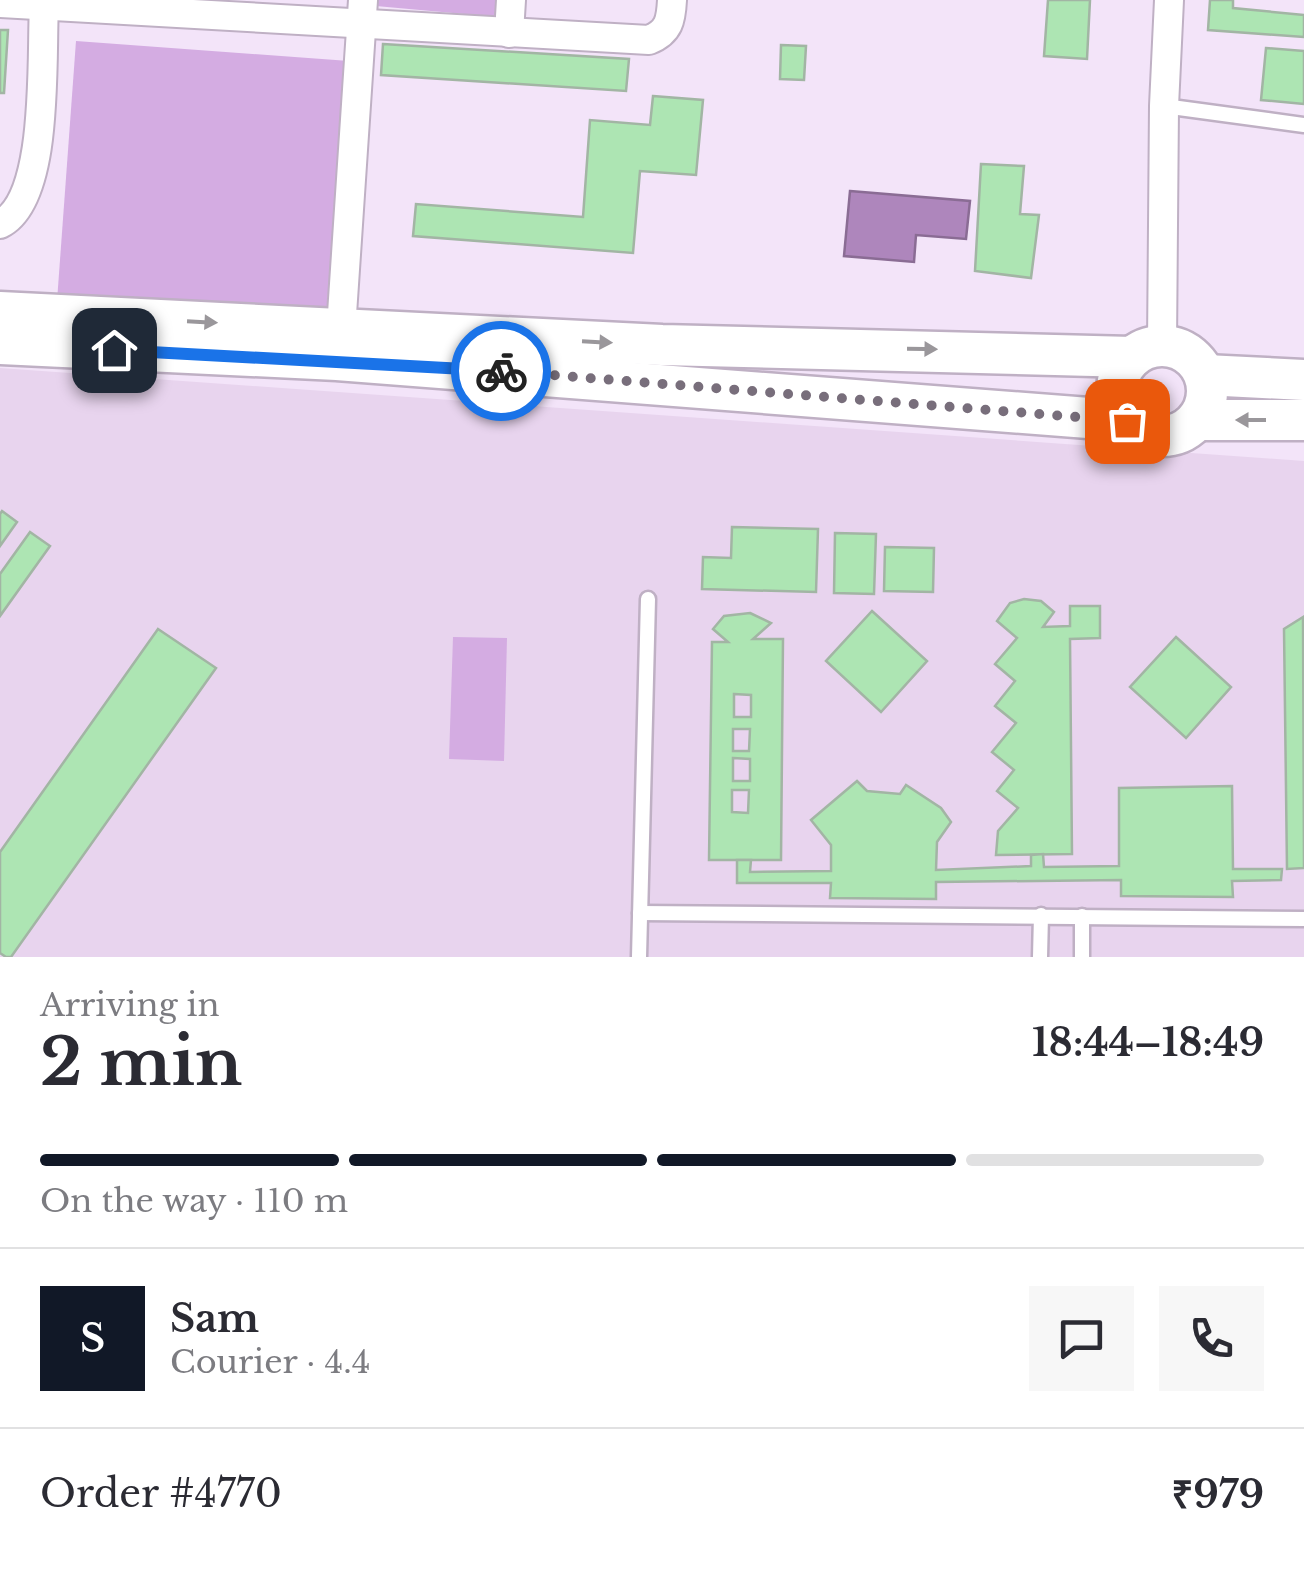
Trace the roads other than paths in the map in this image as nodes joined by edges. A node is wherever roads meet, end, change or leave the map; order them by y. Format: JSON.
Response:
{"nodes":[{"id":1,"x":511,"y":0,"type":"edge"},
{"id":2,"x":672,"y":0,"type":"edge"},
{"id":3,"x":1169,"y":0,"type":"edge"},
{"id":4,"x":0,"y":3,"type":"edge"},
{"id":5,"x":95,"y":4,"type":"edge"},
{"id":6,"x":44,"y":6,"type":"junction"},
{"id":7,"x":362,"y":12,"type":"edge"},
{"id":8,"x":509,"y":33,"type":"junction"},
{"id":9,"x":1164,"y":106,"type":"junction"},
{"id":10,"x":1304,"y":125,"type":"edge"},
{"id":11,"x":0,"y":224,"type":"edge"},
{"id":12,"x":0,"y":312,"type":"edge"},
{"id":13,"x":341,"y":329,"type":"junction"},
{"id":14,"x":0,"y":344,"type":"edge"},
{"id":15,"x":1147,"y":351,"type":"junction"},
{"id":16,"x":1205,"y":375,"type":"junction"},
{"id":17,"x":1304,"y":380,"type":"edge"},
{"id":18,"x":1197,"y":420,"type":"junction"},
{"id":19,"x":1304,"y":420,"type":"edge"},
{"id":20,"x":1127,"y":421,"type":"junction"},
{"id":21,"x":648,"y":599,"type":"dead end"},
{"id":22,"x":640,"y":913,"type":"junction"},
{"id":23,"x":1041,"y":915,"type":"junction"},
{"id":24,"x":1082,"y":916,"type":"junction"},
{"id":25,"x":1304,"y":920,"type":"edge"},
{"id":26,"x":639,"y":957,"type":"edge"},
{"id":27,"x":1040,"y":957,"type":"edge"},
{"id":28,"x":1082,"y":957,"type":"edge"}],
"edges":[{"from":1,"to":8,"type":"street"},
{"from":2,"to":8,"type":"street"},
{"from":3,"to":9,"type":"street"},
{"from":4,"to":6,"type":"street"},
{"from":5,"to":6,"type":"street"},
{"from":5,"to":7,"type":"street"},
{"from":6,"to":11,"type":"street"},
{"from":7,"to":8,"type":"street"},
{"from":7,"to":13,"type":"street"},
{"from":9,"to":10,"type":"lane"},
{"from":9,"to":15,"type":"street"},
{"from":12,"to":13,"type":"main road","one_way":true},
{"from":13,"to":15,"type":"main road","one_way":true},
{"from":14,"to":20,"type":"main road"},
{"from":15,"to":16,"type":"main road"},
{"from":15,"to":20,"type":"main road"},
{"from":16,"to":17,"type":"main road"},
{"from":16,"to":18,"type":"main road"},
{"from":19,"to":18,"type":"main road","one_way":true},
{"from":18,"to":20,"type":"main road"},
{"from":21,"to":22,"type":"lane"},
{"from":22,"to":23,"type":"lane"},
{"from":22,"to":26,"type":"lane"},
{"from":23,"to":24,"type":"lane"},
{"from":23,"to":27,"type":"lane"},
{"from":24,"to":25,"type":"lane"},
{"from":24,"to":28,"type":"lane"}]}
